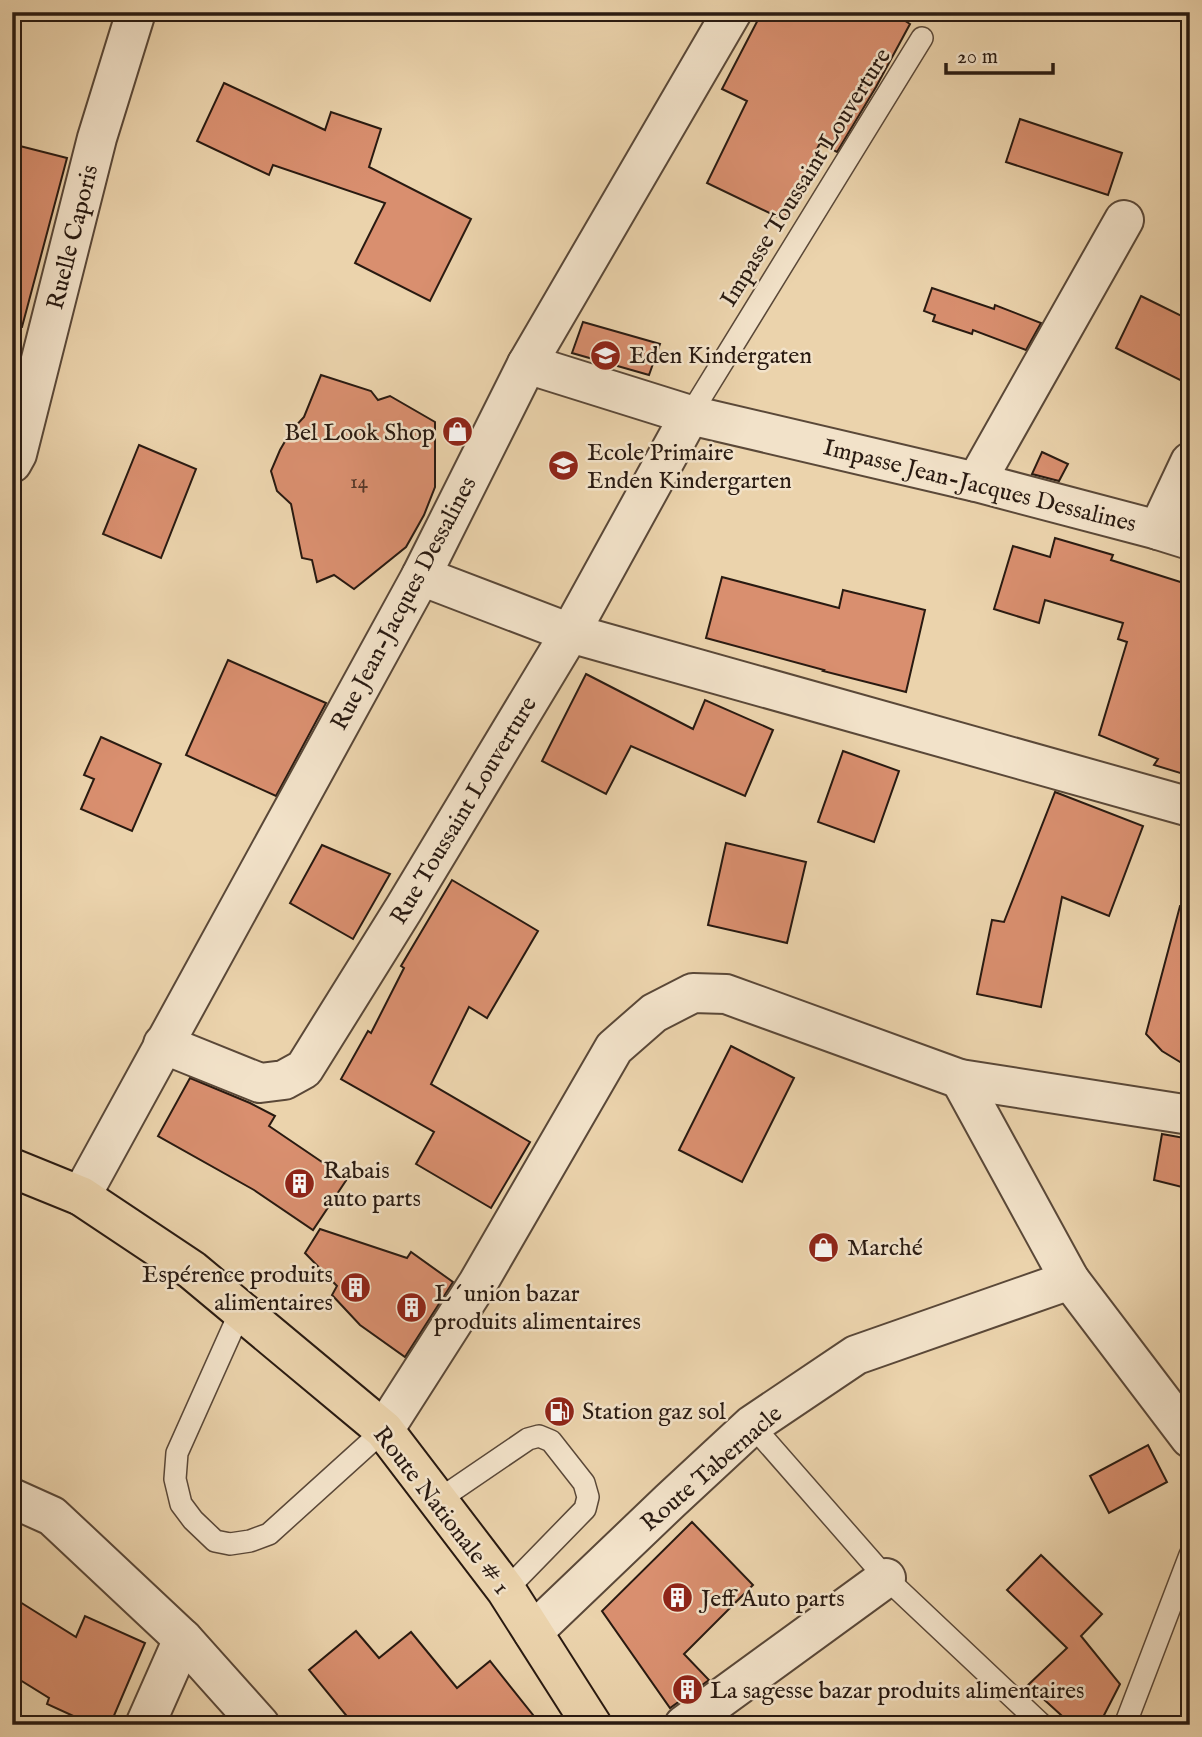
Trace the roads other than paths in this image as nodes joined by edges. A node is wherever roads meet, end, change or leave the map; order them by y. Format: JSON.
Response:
{"nodes":[{"id":1,"x":136,"y":12,"type":"edge"},
{"id":2,"x":732,"y":12,"type":"edge"},
{"id":3,"x":922,"y":38,"type":"dead end"},
{"id":4,"x":1124,"y":220,"type":"dead end"},
{"id":5,"x":527,"y":364,"type":"junction"},
{"id":6,"x":690,"y":415,"type":"junction"},
{"id":7,"x":1190,"y":461,"type":"edge"},
{"id":8,"x":12,"y":463,"type":"edge"},
{"id":9,"x":976,"y":482,"type":"junction"},
{"id":10,"x":1174,"y":535,"type":"edge"},
{"id":11,"x":421,"y":576,"type":"junction"},
{"id":12,"x":570,"y":633,"type":"junction"},
{"id":13,"x":1190,"y":807,"type":"edge"},
{"id":14,"x":163,"y":1044,"type":"junction"},
{"id":15,"x":960,"y":1079,"type":"junction"},
{"id":16,"x":1190,"y":1115,"type":"edge"},
{"id":17,"x":12,"y":1168,"type":"edge"},
{"id":18,"x":81,"y":1196,"type":"junction"},
{"id":19,"x":1070,"y":1280,"type":"junction"},
{"id":20,"x":242,"y":1310,"type":"junction"},
{"id":21,"x":752,"y":1425,"type":"junction"},
{"id":22,"x":384,"y":1430,"type":"junction"},
{"id":23,"x":1190,"y":1438,"type":"edge"},
{"id":24,"x":12,"y":1498,"type":"edge"},
{"id":25,"x":437,"y":1501,"type":"junction"},
{"id":26,"x":1190,"y":1555,"type":"edge"},
{"id":27,"x":886,"y":1578,"type":"junction"},
{"id":28,"x":506,"y":1590,"type":"junction"},
{"id":29,"x":533,"y":1632,"type":"junction"},
{"id":30,"x":183,"y":1639,"type":"junction"},
{"id":31,"x":145,"y":1725,"type":"edge"},
{"id":32,"x":260,"y":1725,"type":"edge"},
{"id":33,"x":592,"y":1725,"type":"edge"},
{"id":34,"x":684,"y":1725,"type":"edge"},
{"id":35,"x":1042,"y":1725,"type":"edge"},
{"id":36,"x":1125,"y":1725,"type":"edge"}],
"edges":[{"from":1,"to":8,"type":"street","name":"Ruelle Caporis"},
{"from":2,"to":5,"type":"street","name":"Rue Jean-Jacques Dessalines"},
{"from":3,"to":6,"type":"lane","name":"Impasse Toussaint Louverture"},
{"from":4,"to":9,"type":"street"},
{"from":5,"to":6,"type":"street","name":"Impasse Jean-Jacques Dessalines"},
{"from":5,"to":11,"type":"street","name":"Rue Jean-Jacques Dessalines"},
{"from":6,"to":9,"type":"street","name":"Impasse Jean-Jacques Dessalines"},
{"from":6,"to":12,"type":"street","name":"Rue Toussaint Louverture"},
{"from":7,"to":10,"type":"street"},
{"from":9,"to":10,"type":"street","name":"Impasse Jean-Jacques Dessalines"},
{"from":11,"to":12,"type":"street"},
{"from":11,"to":14,"type":"street","name":"Rue Jean-Jacques Dessalines"},
{"from":12,"to":13,"type":"street"},
{"from":12,"to":14,"type":"street","name":"Rue Toussaint Louverture"},
{"from":14,"to":18,"type":"street","name":"Rue Jean-Jacques Dessalines"},
{"from":15,"to":16,"type":"street"},
{"from":15,"to":19,"type":"street"},
{"from":15,"to":22,"type":"street"},
{"from":17,"to":18,"type":"main road","name":"Route Nationale # 1"},
{"from":18,"to":20,"type":"main road","name":"Route Nationale # 1"},
{"from":19,"to":21,"type":"street","name":"Route Tabernacle"},
{"from":19,"to":23,"type":"street"},
{"from":20,"to":22,"type":"main road","name":"Route Nationale # 1"},
{"from":20,"to":22,"type":"lane"},
{"from":21,"to":27,"type":"lane"},
{"from":21,"to":29,"type":"street","name":"Route Tabernacle"},
{"from":22,"to":25,"type":"main road","name":"Route Nationale # 1"},
{"from":24,"to":30,"type":"street"},
{"from":25,"to":28,"type":"main road","name":"Route Nationale # 1"},
{"from":25,"to":28,"type":"lane"},
{"from":26,"to":36,"type":"lane"},
{"from":27,"to":34,"type":"street"},
{"from":27,"to":35,"type":"lane"},
{"from":28,"to":29,"type":"main road","name":"Route Nationale # 1"},
{"from":29,"to":33,"type":"main road","name":"Route Nationale # 1"},
{"from":30,"to":31,"type":"street"},
{"from":30,"to":32,"type":"street"}]}
